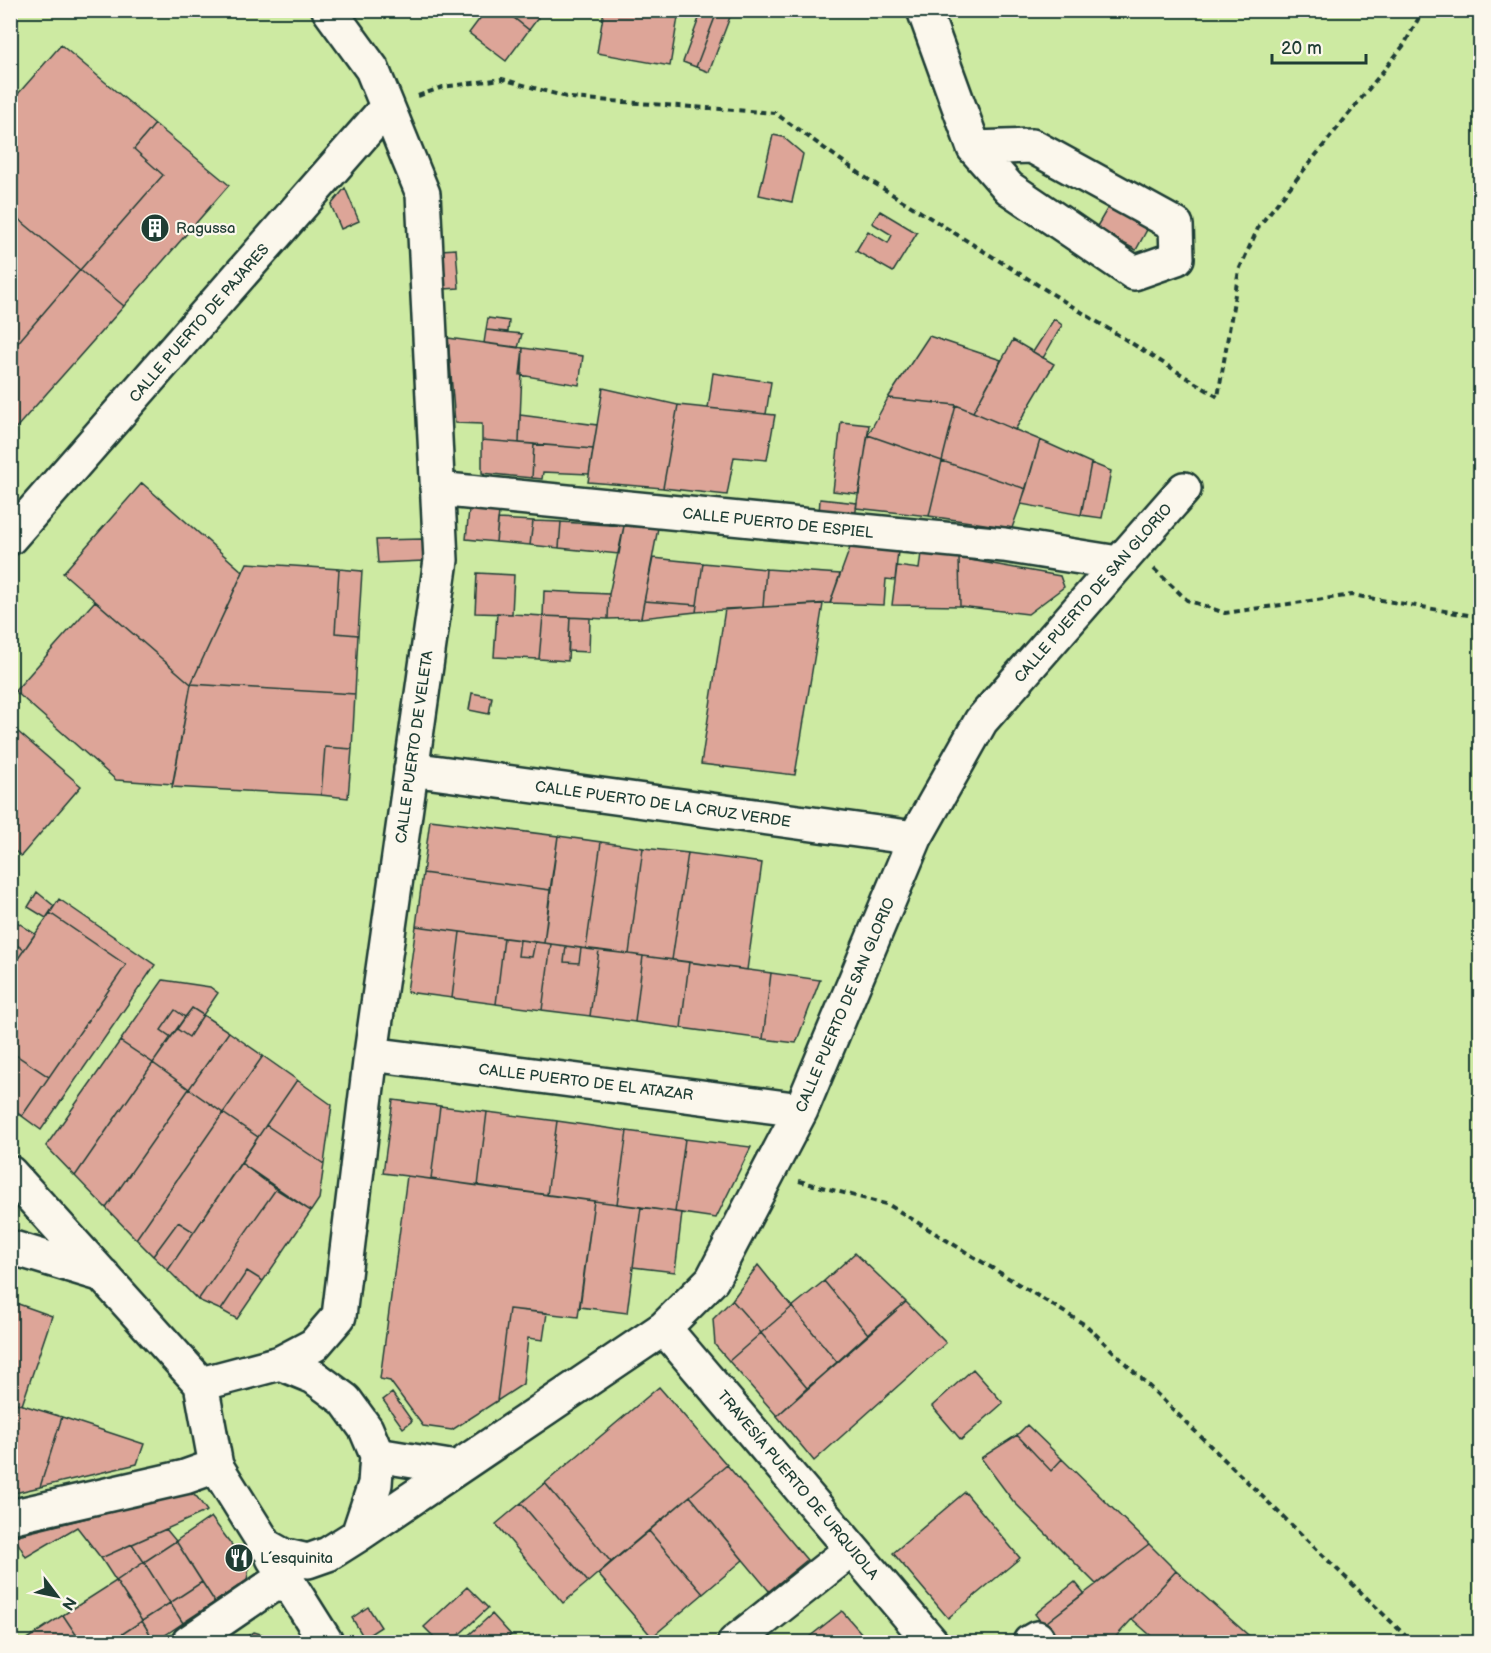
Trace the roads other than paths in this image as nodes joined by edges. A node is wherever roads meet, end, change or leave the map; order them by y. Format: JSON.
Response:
{"nodes":[{"id":1,"x":329,"y":10,"type":"edge"},
{"id":2,"x":924,"y":10,"type":"edge"},
{"id":3,"x":387,"y":107,"type":"junction"},
{"id":4,"x":974,"y":148,"type":"junction"},
{"id":5,"x":437,"y":489,"type":"junction"},
{"id":6,"x":1184,"y":489,"type":"dead end"},
{"id":7,"x":10,"y":538,"type":"edge"},
{"id":8,"x":1124,"y":556,"type":"junction"},
{"id":9,"x":411,"y":769,"type":"junction"},
{"id":10,"x":915,"y":838,"type":"junction"},
{"id":11,"x":371,"y":1054,"type":"junction"},
{"id":12,"x":801,"y":1110,"type":"junction"},
{"id":13,"x":10,"y":1173,"type":"edge"},
{"id":14,"x":10,"y":1246,"type":"edge"},
{"id":15,"x":104,"y":1275,"type":"junction"},
{"id":16,"x":664,"y":1328,"type":"junction"},
{"id":17,"x":280,"y":1363,"type":"junction"},
{"id":18,"x":201,"y":1384,"type":"junction"},
{"id":19,"x":377,"y":1455,"type":"junction"},
{"id":20,"x":216,"y":1466,"type":"junction"},
{"id":21,"x":456,"y":1468,"type":"junction"},
{"id":22,"x":10,"y":1517,"type":"edge"},
{"id":23,"x":358,"y":1535,"type":"junction"},
{"id":24,"x":266,"y":1546,"type":"junction"},
{"id":25,"x":852,"y":1549,"type":"junction"},
{"id":26,"x":328,"y":1554,"type":"junction"},
{"id":27,"x":284,"y":1577,"type":"junction"},
{"id":28,"x":320,"y":1634,"type":"edge"},
{"id":29,"x":189,"y":1642,"type":"edge"},
{"id":30,"x":735,"y":1642,"type":"edge"},
{"id":31,"x":931,"y":1642,"type":"edge"}],
"edges":[{"from":1,"to":3,"type":"street","name":"CALLE PUERTO DE VELETA"},
{"from":2,"to":4,"type":"street"},
{"from":3,"to":5,"type":"street","name":"CALLE PUERTO DE VELETA"},
{"from":3,"to":7,"type":"street","name":"CALLE PUERTO DE PAJARES"},
{"from":4,"to":4,"type":"street"},
{"from":5,"to":8,"type":"street","name":"CALLE PUERTO DE ESPIEL"},
{"from":5,"to":9,"type":"street","name":"CALLE PUERTO DE VELETA"},
{"from":6,"to":8,"type":"street","name":"CALLE PUERTO DE SAN GLORIO"},
{"from":8,"to":10,"type":"street","name":"CALLE PUERTO DE SAN GLORIO"},
{"from":9,"to":10,"type":"street","name":"CALLE PUERTO DE LA CRUZ VERDE"},
{"from":9,"to":11,"type":"street","name":"CALLE PUERTO DE VELETA"},
{"from":10,"to":12,"type":"street","name":"CALLE PUERTO DE SAN GLORIO"},
{"from":11,"to":12,"type":"street","name":"CALLE PUERTO DE EL ATAZAR"},
{"from":11,"to":17,"type":"street","name":"CALLE PUERTO DE VELETA"},
{"from":12,"to":16,"type":"street","name":"CALLE PUERTO DE SAN GLORIO"},
{"from":13,"to":15,"type":"street"},
{"from":14,"to":15,"type":"street"},
{"from":15,"to":18,"type":"street"},
{"from":16,"to":21,"type":"street","name":"CALLE PUERTO DE SAN GLORIO"},
{"from":16,"to":25,"type":"street","name":"TRAVESÍA PUERTO DE URQUIOLA"},
{"from":17,"to":18,"type":"street"},
{"from":17,"to":19,"type":"street"},
{"from":18,"to":20,"type":"street"},
{"from":19,"to":21,"type":"street"},
{"from":19,"to":23,"type":"street"},
{"from":20,"to":22,"type":"street"},
{"from":20,"to":24,"type":"street"},
{"from":21,"to":23,"type":"street","name":"CALLE PUERTO DE SAN GLORIO"},
{"from":23,"to":26,"type":"street"},
{"from":24,"to":26,"type":"street"},
{"from":24,"to":27,"type":"street"},
{"from":25,"to":30,"type":"street"},
{"from":25,"to":31,"type":"street","name":"TRAVESÍA PUERTO DE URQUIOLA"},
{"from":26,"to":28,"type":"street"},
{"from":27,"to":28,"type":"street"},
{"from":27,"to":29,"type":"street"}]}
